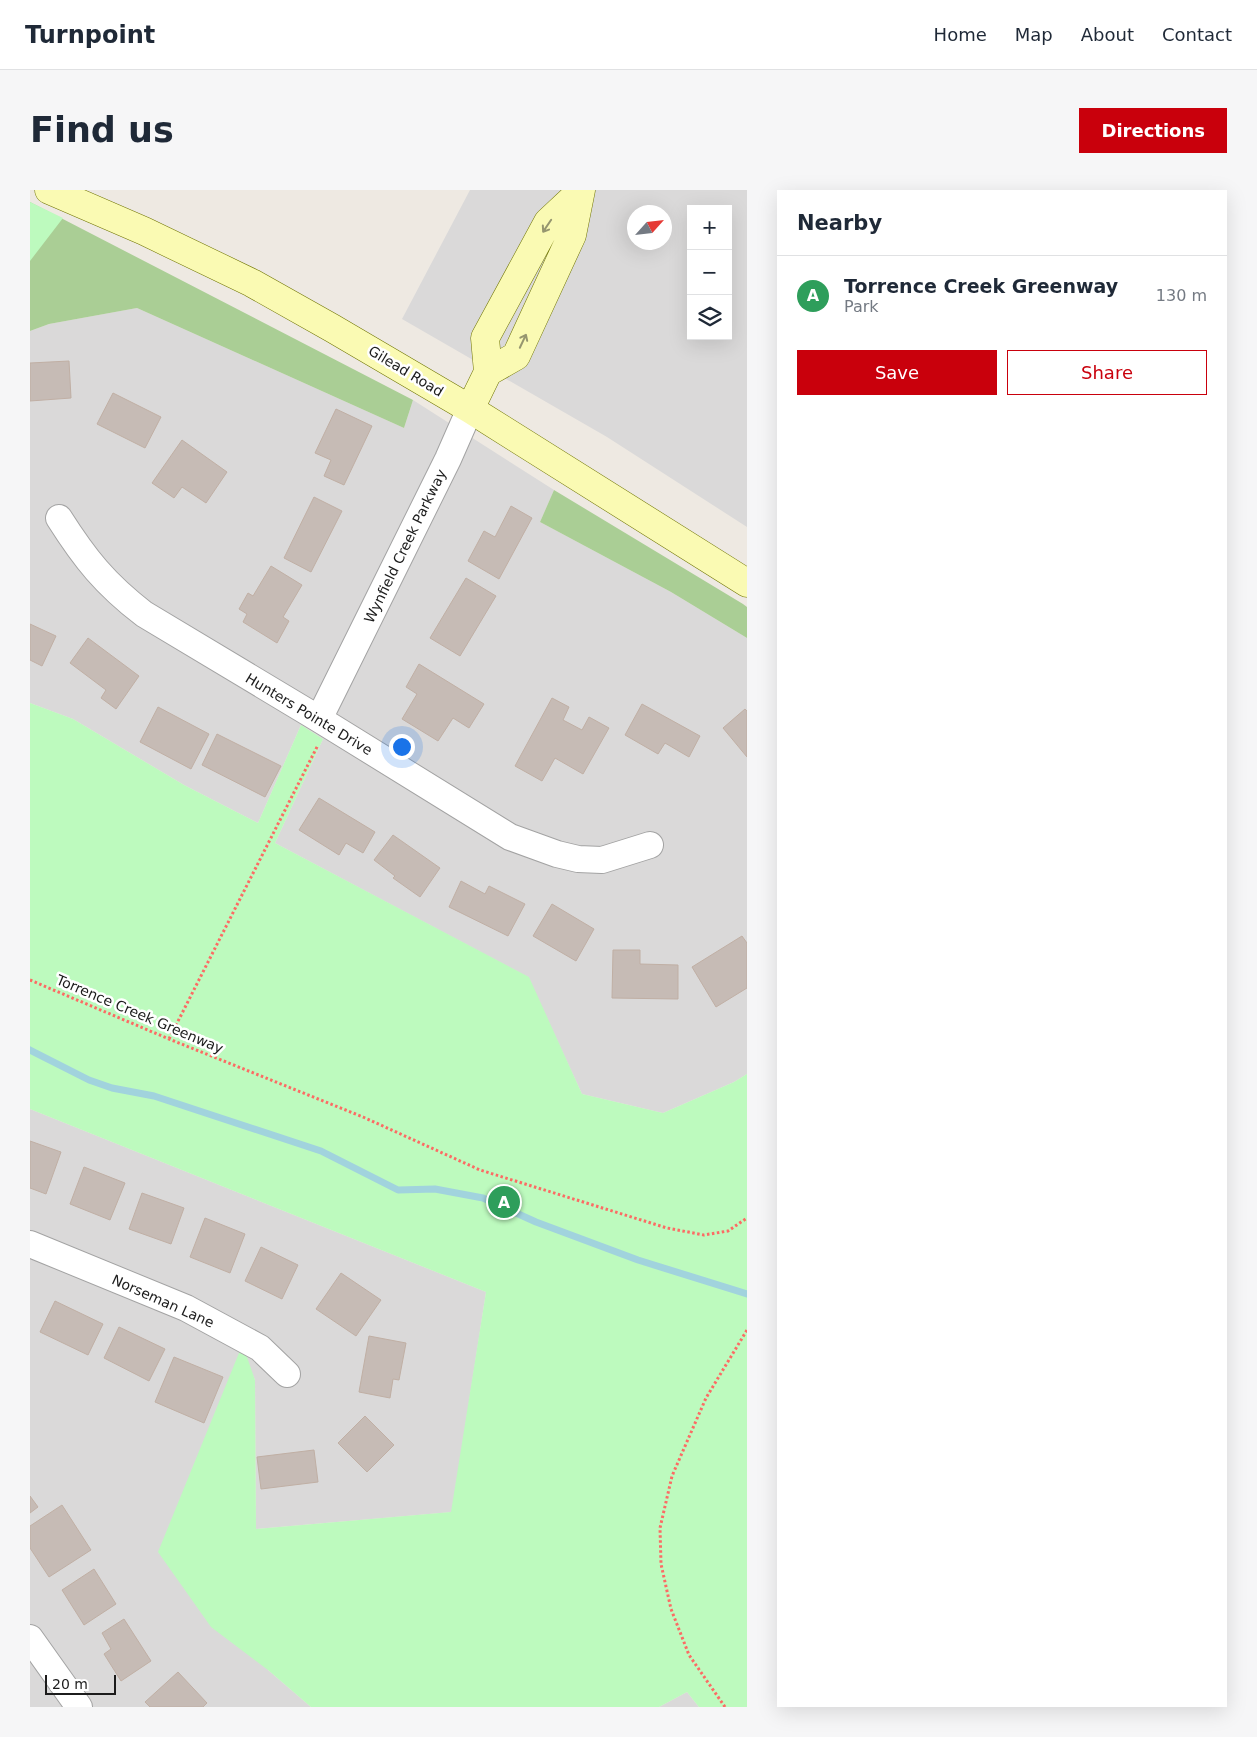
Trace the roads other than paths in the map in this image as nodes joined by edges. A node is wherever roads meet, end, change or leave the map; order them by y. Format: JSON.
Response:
{"nodes":[{"id":1,"x":49,"y":190,"type":"edge"},
{"id":2,"x":580,"y":191,"type":"edge"},
{"id":3,"x":488,"y":372,"type":"junction"},
{"id":4,"x":470,"y":409,"type":"junction"},
{"id":5,"x":59,"y":518,"type":"dead end"},
{"id":6,"x":747,"y":583,"type":"edge"},
{"id":7,"x":319,"y":731,"type":"junction"},
{"id":8,"x":650,"y":845,"type":"dead end"},
{"id":9,"x":30,"y":1244,"type":"edge"},
{"id":10,"x":287,"y":1374,"type":"dead end"},
{"id":11,"x":30,"y":1638,"type":"edge"},
{"id":12,"x":79,"y":1707,"type":"edge"}],
"edges":[{"from":1,"to":4,"type":"main road","name":"Gilead Road"},
{"from":3,"to":2,"type":"main road","one_way":true},
{"from":2,"to":3,"type":"main road","one_way":true},
{"from":3,"to":4,"type":"main road","name":"Wynfield Creek Parkway"},
{"from":4,"to":6,"type":"main road","name":"Gilead Road"},
{"from":4,"to":7,"type":"street","name":"Wynfield Creek Parkway"},
{"from":5,"to":7,"type":"street","name":"Hunters Pointe Drive"},
{"from":7,"to":8,"type":"street","name":"Hunters Pointe Drive"},
{"from":9,"to":10,"type":"street","name":"Norseman Lane"},
{"from":11,"to":12,"type":"street"}]}
